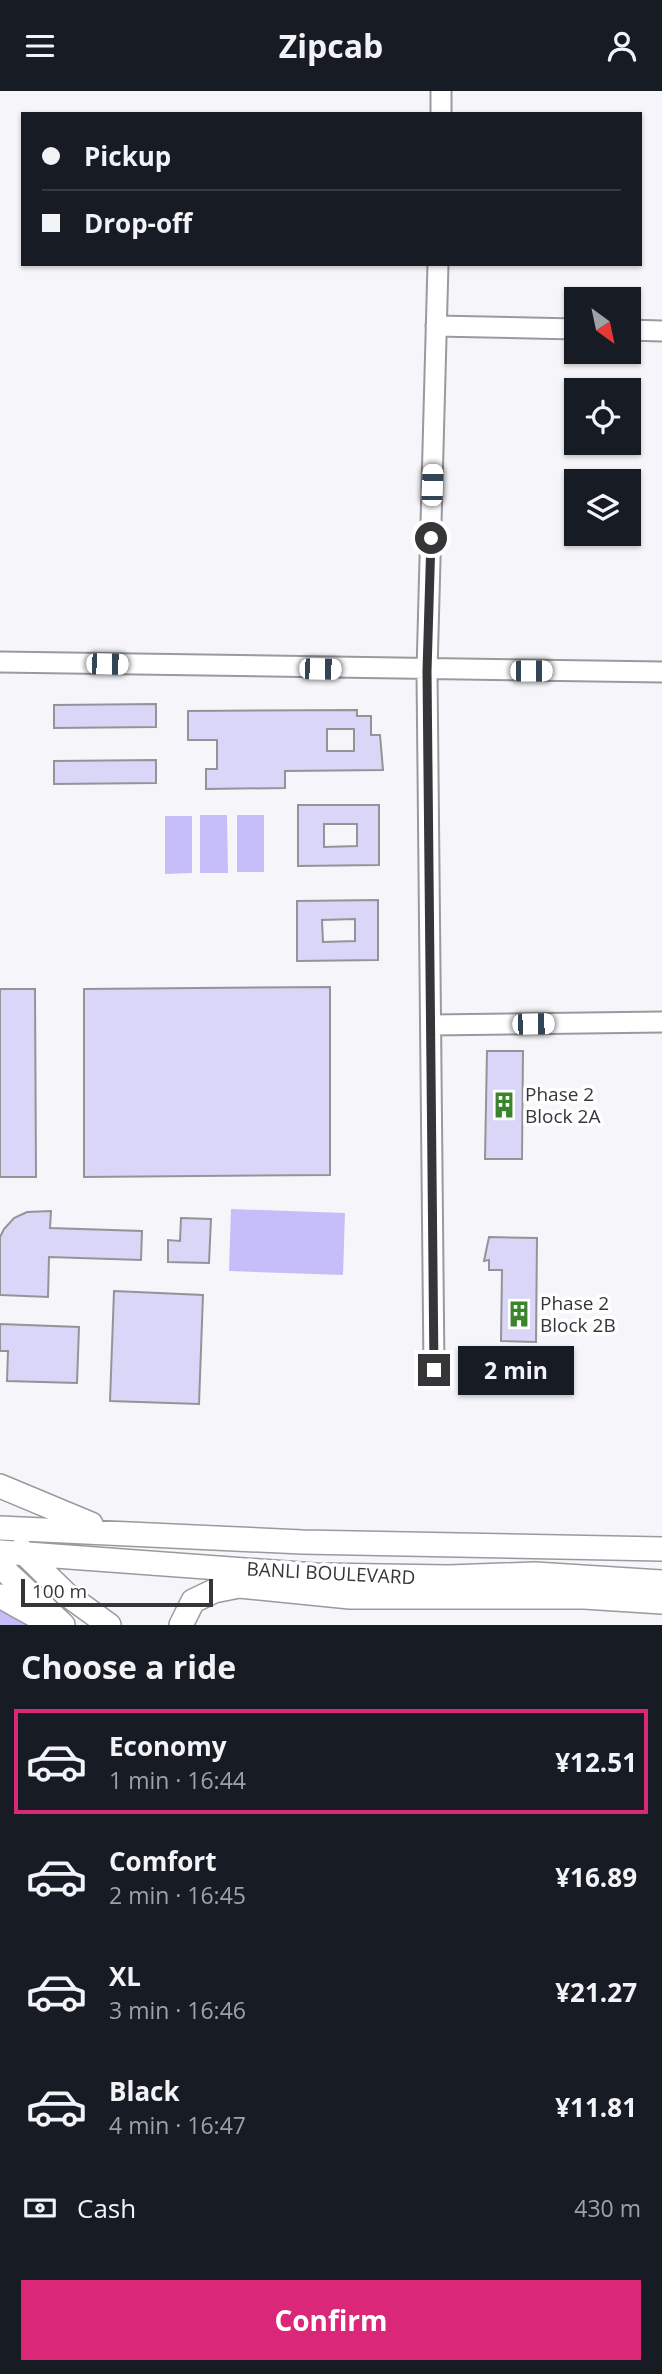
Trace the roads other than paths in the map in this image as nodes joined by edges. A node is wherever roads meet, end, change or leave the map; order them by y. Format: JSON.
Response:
{"nodes":[{"id":1,"x":441,"y":91,"type":"edge"},
{"id":2,"x":441,"y":112,"type":"edge"},
{"id":3,"x":438,"y":266,"type":"edge"},
{"id":4,"x":436,"y":326,"type":"junction"},
{"id":5,"x":564,"y":329,"type":"edge"},
{"id":6,"x":641,"y":330,"type":"edge"},
{"id":7,"x":662,"y":331,"type":"edge"},
{"id":8,"x":0,"y":662,"type":"edge"},
{"id":9,"x":427,"y":671,"type":"junction"},
{"id":10,"x":662,"y":672,"type":"edge"},
{"id":11,"x":662,"y":1022,"type":"edge"},
{"id":12,"x":430,"y":1025,"type":"junction"},
{"id":13,"x":434,"y":1370,"type":"dead end"},
{"id":14,"x":0,"y":1486,"type":"edge"},
{"id":15,"x":0,"y":1527,"type":"edge"},
{"id":16,"x":117,"y":1531,"type":"junction"},
{"id":17,"x":662,"y":1549,"type":"edge"},
{"id":18,"x":0,"y":1552,"type":"edge"},
{"id":19,"x":25,"y":1554,"type":"junction"},
{"id":20,"x":0,"y":1566,"type":"edge"},
{"id":21,"x":662,"y":1582,"type":"edge"},
{"id":22,"x":0,"y":1596,"type":"edge"},
{"id":23,"x":662,"y":1602,"type":"edge"},
{"id":24,"x":52,"y":1625,"type":"edge"},
{"id":25,"x":63,"y":1625,"type":"edge"},
{"id":26,"x":108,"y":1625,"type":"edge"},
{"id":27,"x":181,"y":1625,"type":"edge"}],
"edges":[{"from":1,"to":2,"type":"street"},
{"from":3,"to":4,"type":"street"},
{"from":4,"to":5,"type":"street"},
{"from":4,"to":9,"type":"street"},
{"from":6,"to":7,"type":"street"},
{"from":8,"to":9,"type":"street"},
{"from":9,"to":10,"type":"street"},
{"from":9,"to":12,"type":"street"},
{"from":11,"to":12,"type":"street"},
{"from":12,"to":13,"type":"street"},
{"from":14,"to":16,"type":"main road"},
{"from":15,"to":16,"type":"main road","name":"BANLI BOULEVARD"},
{"from":15,"to":19,"type":"main road"},
{"from":16,"to":17,"type":"main road","name":"BANLI BOULEVARD"},
{"from":18,"to":19,"type":"main road","name":"BANLI BOULEVARD"},
{"from":19,"to":21,"type":"main road","name":"BANLI BOULEVARD"},
{"from":19,"to":26,"type":"main road"},
{"from":20,"to":25,"type":"main road"},
{"from":22,"to":24,"type":"main road"},
{"from":23,"to":27,"type":"main road"}]}
